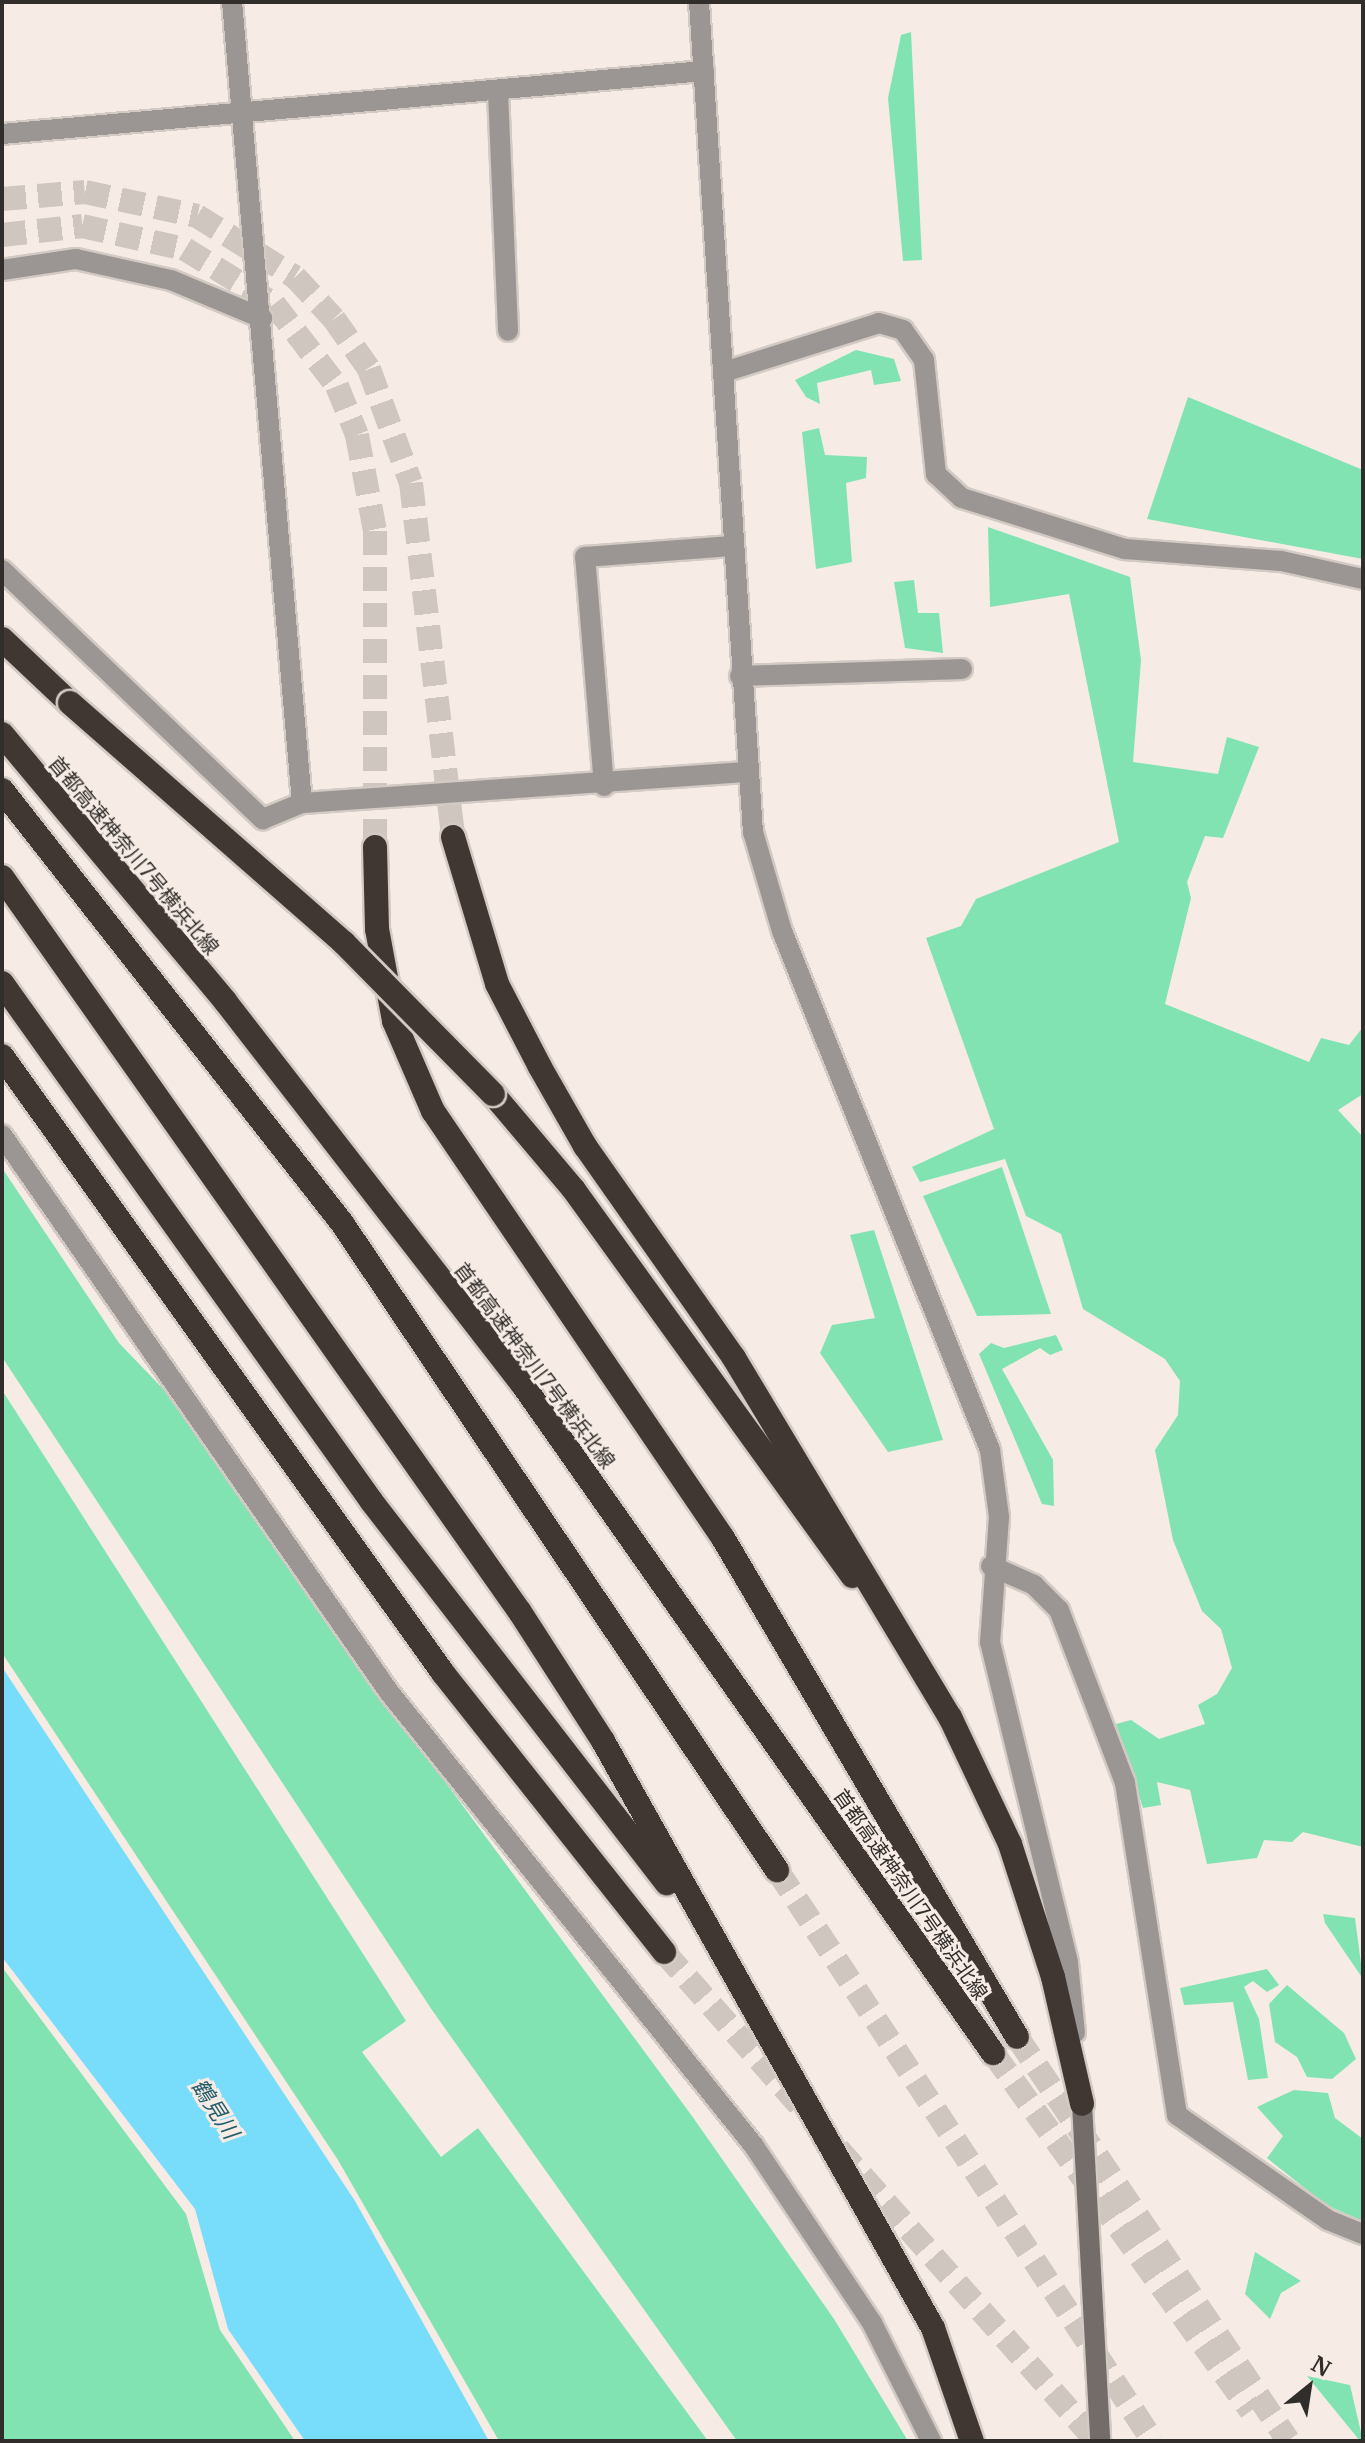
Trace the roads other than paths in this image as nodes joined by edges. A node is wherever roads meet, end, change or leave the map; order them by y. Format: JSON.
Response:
{"nodes":[{"id":1,"x":232,"y":2,"type":"edge"},
{"id":2,"x":699,"y":2,"type":"edge"},
{"id":3,"x":704,"y":71,"type":"junction"},
{"id":4,"x":498,"y":92,"type":"junction"},
{"id":5,"x":241,"y":115,"type":"junction"},
{"id":6,"x":2,"y":134,"type":"edge"},
{"id":7,"x":2,"y":270,"type":"edge"},
{"id":8,"x":262,"y":318,"type":"junction"},
{"id":9,"x":508,"y":331,"type":"dead end"},
{"id":10,"x":727,"y":371,"type":"junction"},
{"id":11,"x":732,"y":546,"type":"junction"},
{"id":12,"x":2,"y":570,"type":"edge"},
{"id":13,"x":1363,"y":579,"type":"edge"},
{"id":14,"x":2,"y":639,"type":"edge"},
{"id":15,"x":962,"y":669,"type":"dead end"},
{"id":16,"x":740,"y":676,"type":"junction"},
{"id":17,"x":2,"y":734,"type":"edge"},
{"id":18,"x":746,"y":772,"type":"junction"},
{"id":19,"x":604,"y":786,"type":"junction"},
{"id":20,"x":2,"y":790,"type":"edge"},
{"id":21,"x":302,"y":803,"type":"junction"},
{"id":22,"x":453,"y":837,"type":"tunnel mouth"},
{"id":23,"x":375,"y":847,"type":"tunnel mouth"},
{"id":24,"x":2,"y":877,"type":"edge"},
{"id":25,"x":2,"y":983,"type":"edge"},
{"id":26,"x":2,"y":1056,"type":"edge"},
{"id":27,"x":2,"y":1135,"type":"edge"},
{"id":28,"x":991,"y":1566,"type":"junction"},
{"id":29,"x":950,"y":1717,"type":"junction"},
{"id":30,"x":777,"y":1870,"type":"tunnel mouth"},
{"id":31,"x":664,"y":1952,"type":"tunnel mouth"},
{"id":32,"x":747,"y":1996,"type":"junction"},
{"id":33,"x":1017,"y":2037,"type":"tunnel mouth"},
{"id":34,"x":993,"y":2053,"type":"tunnel mouth"},
{"id":35,"x":1082,"y":2104,"type":"junction"},
{"id":36,"x":1363,"y":2234,"type":"edge"},
{"id":37,"x":931,"y":2441,"type":"edge"},
{"id":38,"x":972,"y":2441,"type":"edge"},
{"id":39,"x":1100,"y":2441,"type":"edge"}],
"edges":[{"from":1,"to":5,"type":"street"},
{"from":2,"to":3,"type":"street"},
{"from":3,"to":4,"type":"street"},
{"from":3,"to":10,"type":"street"},
{"from":4,"to":5,"type":"street"},
{"from":4,"to":9,"type":"street"},
{"from":5,"to":6,"type":"street"},
{"from":5,"to":8,"type":"street"},
{"from":7,"to":8,"type":"street"},
{"from":8,"to":21,"type":"street"},
{"from":10,"to":11,"type":"street"},
{"from":10,"to":13,"type":"street"},
{"from":11,"to":16,"type":"street"},
{"from":11,"to":19,"type":"street"},
{"from":12,"to":21,"type":"street"},
{"from":14,"to":29,"type":"highway","bridge":true},
{"from":15,"to":16,"type":"street"},
{"from":16,"to":18,"type":"street"},
{"from":17,"to":34,"type":"highway","name":"首都高速神奈川7号横浜北線"},
{"from":18,"to":19,"type":"street"},
{"from":18,"to":28,"type":"street"},
{"from":19,"to":21,"type":"street"},
{"from":20,"to":30,"type":"highway"},
{"from":22,"to":29,"type":"highway"},
{"from":23,"to":33,"type":"highway"},
{"from":24,"to":32,"type":"highway"},
{"from":25,"to":32,"type":"highway"},
{"from":26,"to":31,"type":"highway"},
{"from":27,"to":37,"type":"street"},
{"from":28,"to":35,"type":"street"},
{"from":28,"to":36,"type":"street"},
{"from":29,"to":35,"type":"highway"},
{"from":32,"to":38,"type":"highway"},
{"from":35,"to":39,"type":"street"}]}
